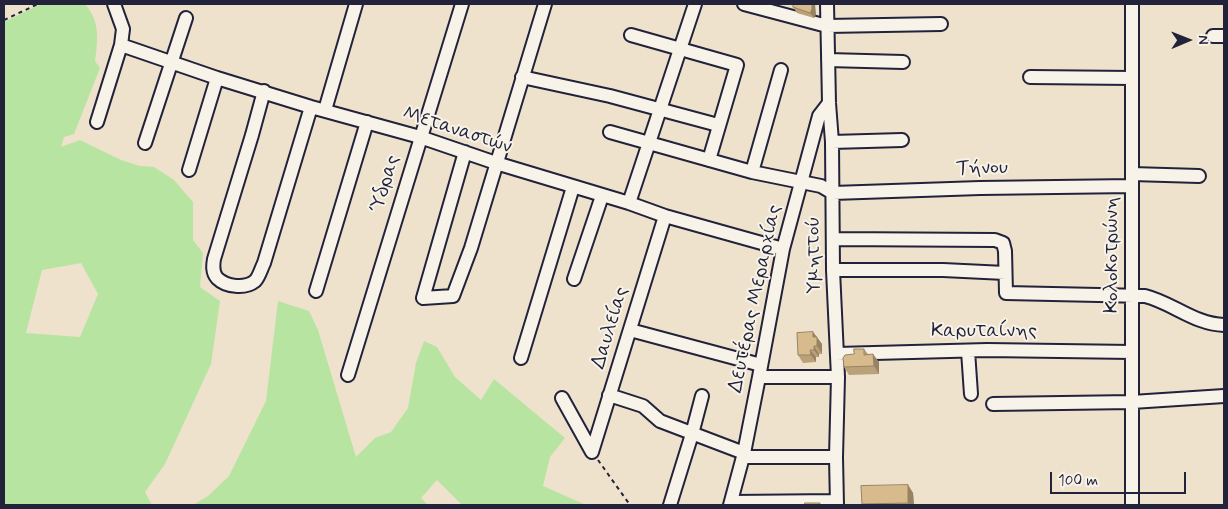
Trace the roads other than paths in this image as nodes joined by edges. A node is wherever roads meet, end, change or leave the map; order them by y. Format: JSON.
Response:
{"nodes":[{"id":1,"x":114,"y":4,"type":"edge"},
{"id":2,"x":356,"y":4,"type":"edge"},
{"id":3,"x":462,"y":4,"type":"edge"},
{"id":4,"x":545,"y":4,"type":"edge"},
{"id":5,"x":695,"y":4,"type":"edge"},
{"id":6,"x":744,"y":4,"type":"edge"},
{"id":7,"x":827,"y":4,"type":"edge"},
{"id":8,"x":1132,"y":4,"type":"edge"},
{"id":9,"x":186,"y":18,"type":"dead end"},
{"id":10,"x":941,"y":24,"type":"dead end"},
{"id":11,"x":827,"y":26,"type":"junction"},
{"id":12,"x":631,"y":34,"type":"dead end"},
{"id":13,"x":121,"y":45,"type":"junction"},
{"id":14,"x":680,"y":49,"type":"junction"},
{"id":15,"x":828,"y":60,"type":"junction"},
{"id":16,"x":903,"y":62,"type":"dead end"},
{"id":17,"x":172,"y":63,"type":"junction"},
{"id":18,"x":781,"y":70,"type":"dead end"},
{"id":19,"x":522,"y":76,"type":"junction"},
{"id":20,"x":1030,"y":76,"type":"dead end"},
{"id":21,"x":217,"y":78,"type":"junction"},
{"id":22,"x":1132,"y":78,"type":"junction"},
{"id":23,"x":264,"y":92,"type":"junction"},
{"id":24,"x":829,"y":104,"type":"junction"},
{"id":25,"x":311,"y":106,"type":"junction"},
{"id":26,"x":660,"y":109,"type":"junction"},
{"id":27,"x":325,"y":110,"type":"junction"},
{"id":28,"x":97,"y":122,"type":"dead end"},
{"id":29,"x":367,"y":122,"type":"junction"},
{"id":30,"x":718,"y":125,"type":"junction"},
{"id":31,"x":610,"y":132,"type":"dead end"},
{"id":32,"x":420,"y":137,"type":"junction"},
{"id":33,"x":902,"y":140,"type":"dead end"},
{"id":34,"x":648,"y":142,"type":"junction"},
{"id":35,"x":832,"y":142,"type":"junction"},
{"id":36,"x":145,"y":143,"type":"dead end"},
{"id":37,"x":465,"y":152,"type":"junction"},
{"id":38,"x":708,"y":160,"type":"junction"},
{"id":39,"x":496,"y":163,"type":"junction"},
{"id":40,"x":189,"y":170,"type":"dead end"},
{"id":41,"x":752,"y":172,"type":"junction"},
{"id":42,"x":1199,"y":176,"type":"dead end"},
{"id":43,"x":1132,"y":180,"type":"junction"},
{"id":44,"x":800,"y":183,"type":"junction"},
{"id":45,"x":573,"y":187,"type":"junction"},
{"id":46,"x":833,"y":193,"type":"junction"},
{"id":47,"x":602,"y":196,"type":"junction"},
{"id":48,"x":629,"y":203,"type":"junction"},
{"id":49,"x":665,"y":216,"type":"junction"},
{"id":50,"x":833,"y":239,"type":"junction"},
{"id":51,"x":783,"y":248,"type":"junction"},
{"id":52,"x":833,"y":270,"type":"junction"},
{"id":53,"x":1005,"y":273,"type":"junction"},
{"id":54,"x":574,"y":278,"type":"dead end"},
{"id":55,"x":316,"y":291,"type":"dead end"},
{"id":56,"x":1132,"y":294,"type":"junction"},
{"id":57,"x":1224,"y":325,"type":"edge"},
{"id":58,"x":630,"y":330,"type":"junction"},
{"id":59,"x":968,"y":350,"type":"junction"},
{"id":60,"x":1132,"y":352,"type":"junction"},
{"id":61,"x":837,"y":354,"type":"junction"},
{"id":62,"x":521,"y":358,"type":"dead end"},
{"id":63,"x":760,"y":371,"type":"junction"},
{"id":64,"x":348,"y":375,"type":"dead end"},
{"id":65,"x":838,"y":377,"type":"junction"},
{"id":66,"x":971,"y":394,"type":"dead end"},
{"id":67,"x":610,"y":395,"type":"junction"},
{"id":68,"x":702,"y":396,"type":"dead end"},
{"id":69,"x":1224,"y":396,"type":"edge"},
{"id":70,"x":562,"y":398,"type":"dead end"},
{"id":71,"x":1132,"y":402,"type":"junction"},
{"id":72,"x":994,"y":404,"type":"dead end"},
{"id":73,"x":692,"y":434,"type":"junction"},
{"id":74,"x":744,"y":453,"type":"junction"},
{"id":75,"x":836,"y":457,"type":"junction"},
{"id":76,"x":731,"y":503,"type":"edge"},
{"id":77,"x":837,"y":503,"type":"edge"},
{"id":78,"x":670,"y":505,"type":"edge"},
{"id":79,"x":1132,"y":505,"type":"edge"}],
"edges":[{"from":1,"to":13,"type":"street"},
{"from":2,"to":27,"type":"street"},
{"from":3,"to":32,"type":"street","name":"Ύδρας"},
{"from":4,"to":19,"type":"street"},
{"from":5,"to":14,"type":"street"},
{"from":6,"to":11,"type":"street"},
{"from":7,"to":11,"type":"street","name":"Υμηττού"},
{"from":8,"to":22,"type":"street","name":"Κολοκοτρώνη"},
{"from":9,"to":17,"type":"street"},
{"from":10,"to":11,"type":"street"},
{"from":11,"to":15,"type":"street","name":"Υμηττού"},
{"from":12,"to":14,"type":"street"},
{"from":13,"to":17,"type":"street","name":"Μεταναστών"},
{"from":13,"to":28,"type":"street"},
{"from":14,"to":26,"type":"street"},
{"from":14,"to":30,"type":"street"},
{"from":15,"to":16,"type":"street"},
{"from":15,"to":24,"type":"street","name":"Υμηττού"},
{"from":17,"to":21,"type":"street","name":"Μεταναστών"},
{"from":17,"to":36,"type":"street"},
{"from":18,"to":41,"type":"street"},
{"from":19,"to":26,"type":"street"},
{"from":19,"to":39,"type":"street"},
{"from":20,"to":22,"type":"street"},
{"from":21,"to":23,"type":"street","name":"Μεταναστών"},
{"from":21,"to":40,"type":"street"},
{"from":22,"to":43,"type":"street","name":"Κολοκοτρώνη"},
{"from":23,"to":25,"type":"street","name":"Μεταναστών"},
{"from":23,"to":25,"type":"street"},
{"from":24,"to":35,"type":"street","name":"Υμηττού"},
{"from":24,"to":44,"type":"street","name":"Δευτέρας Μεραρχίας"},
{"from":25,"to":27,"type":"street","name":"Μεταναστών"},
{"from":26,"to":30,"type":"street"},
{"from":26,"to":34,"type":"street"},
{"from":27,"to":29,"type":"street","name":"Μεταναστών"},
{"from":29,"to":32,"type":"street","name":"Μεταναστών"},
{"from":29,"to":55,"type":"street"},
{"from":30,"to":38,"type":"street"},
{"from":31,"to":34,"type":"street"},
{"from":32,"to":37,"type":"street","name":"Μεταναστών"},
{"from":32,"to":64,"type":"street","name":"Ύδρας"},
{"from":33,"to":35,"type":"street"},
{"from":34,"to":38,"type":"street"},
{"from":34,"to":48,"type":"street"},
{"from":35,"to":46,"type":"street","name":"Υμηττού"},
{"from":37,"to":39,"type":"street","name":"Μεταναστών"},
{"from":37,"to":39,"type":"street"},
{"from":38,"to":41,"type":"street"},
{"from":39,"to":45,"type":"street","name":"Μεταναστών"},
{"from":41,"to":44,"type":"street"},
{"from":42,"to":43,"type":"street","name":"Τήνου"},
{"from":43,"to":46,"type":"street","name":"Τήνου"},
{"from":43,"to":56,"type":"street","name":"Κολοκοτρώνη"},
{"from":44,"to":46,"type":"street"},
{"from":44,"to":51,"type":"street","name":"Δευτέρας Μεραρχίας"},
{"from":45,"to":47,"type":"street","name":"Μεταναστών"},
{"from":45,"to":62,"type":"street"},
{"from":46,"to":50,"type":"street","name":"Υμηττού"},
{"from":47,"to":48,"type":"street","name":"Μεταναστών"},
{"from":47,"to":54,"type":"street"},
{"from":48,"to":49,"type":"street","name":"Μεταναστών"},
{"from":49,"to":51,"type":"street","name":"Μεταναστών"},
{"from":49,"to":58,"type":"street","name":"Δαυλείας"},
{"from":50,"to":52,"type":"street","name":"Υμηττού"},
{"from":50,"to":53,"type":"street"},
{"from":51,"to":63,"type":"street","name":"Δευτέρας Μεραρχίας"},
{"from":52,"to":53,"type":"street"},
{"from":52,"to":61,"type":"street","name":"Υμηττού"},
{"from":53,"to":56,"type":"street"},
{"from":56,"to":57,"type":"street"},
{"from":56,"to":60,"type":"street","name":"Κολοκοτρώνη"},
{"from":58,"to":63,"type":"street"},
{"from":58,"to":67,"type":"street","name":"Δαυλείας"},
{"from":59,"to":60,"type":"street","name":"Καρυταίνης"},
{"from":59,"to":61,"type":"street","name":"Καρυταίνης"},
{"from":59,"to":66,"type":"street"},
{"from":60,"to":71,"type":"street","name":"Κολοκοτρώνη"},
{"from":61,"to":65,"type":"street","name":"Υμηττού"},
{"from":63,"to":65,"type":"street"},
{"from":63,"to":74,"type":"street","name":"Δευτέρας Μεραρχίας"},
{"from":65,"to":75,"type":"street","name":"Υμηττού"},
{"from":67,"to":70,"type":"street","name":"Δαυλείας"},
{"from":67,"to":73,"type":"street"},
{"from":68,"to":73,"type":"street"},
{"from":69,"to":71,"type":"street"},
{"from":71,"to":72,"type":"street"},
{"from":71,"to":79,"type":"street","name":"Κολοκοτρώνη"},
{"from":73,"to":74,"type":"street"},
{"from":73,"to":78,"type":"street"},
{"from":74,"to":75,"type":"street"},
{"from":74,"to":76,"type":"street","name":"Δευτέρας Μεραρχίας"},
{"from":75,"to":77,"type":"street","name":"Υμηττού"},
{"from":76,"to":77,"type":"street"}]}
